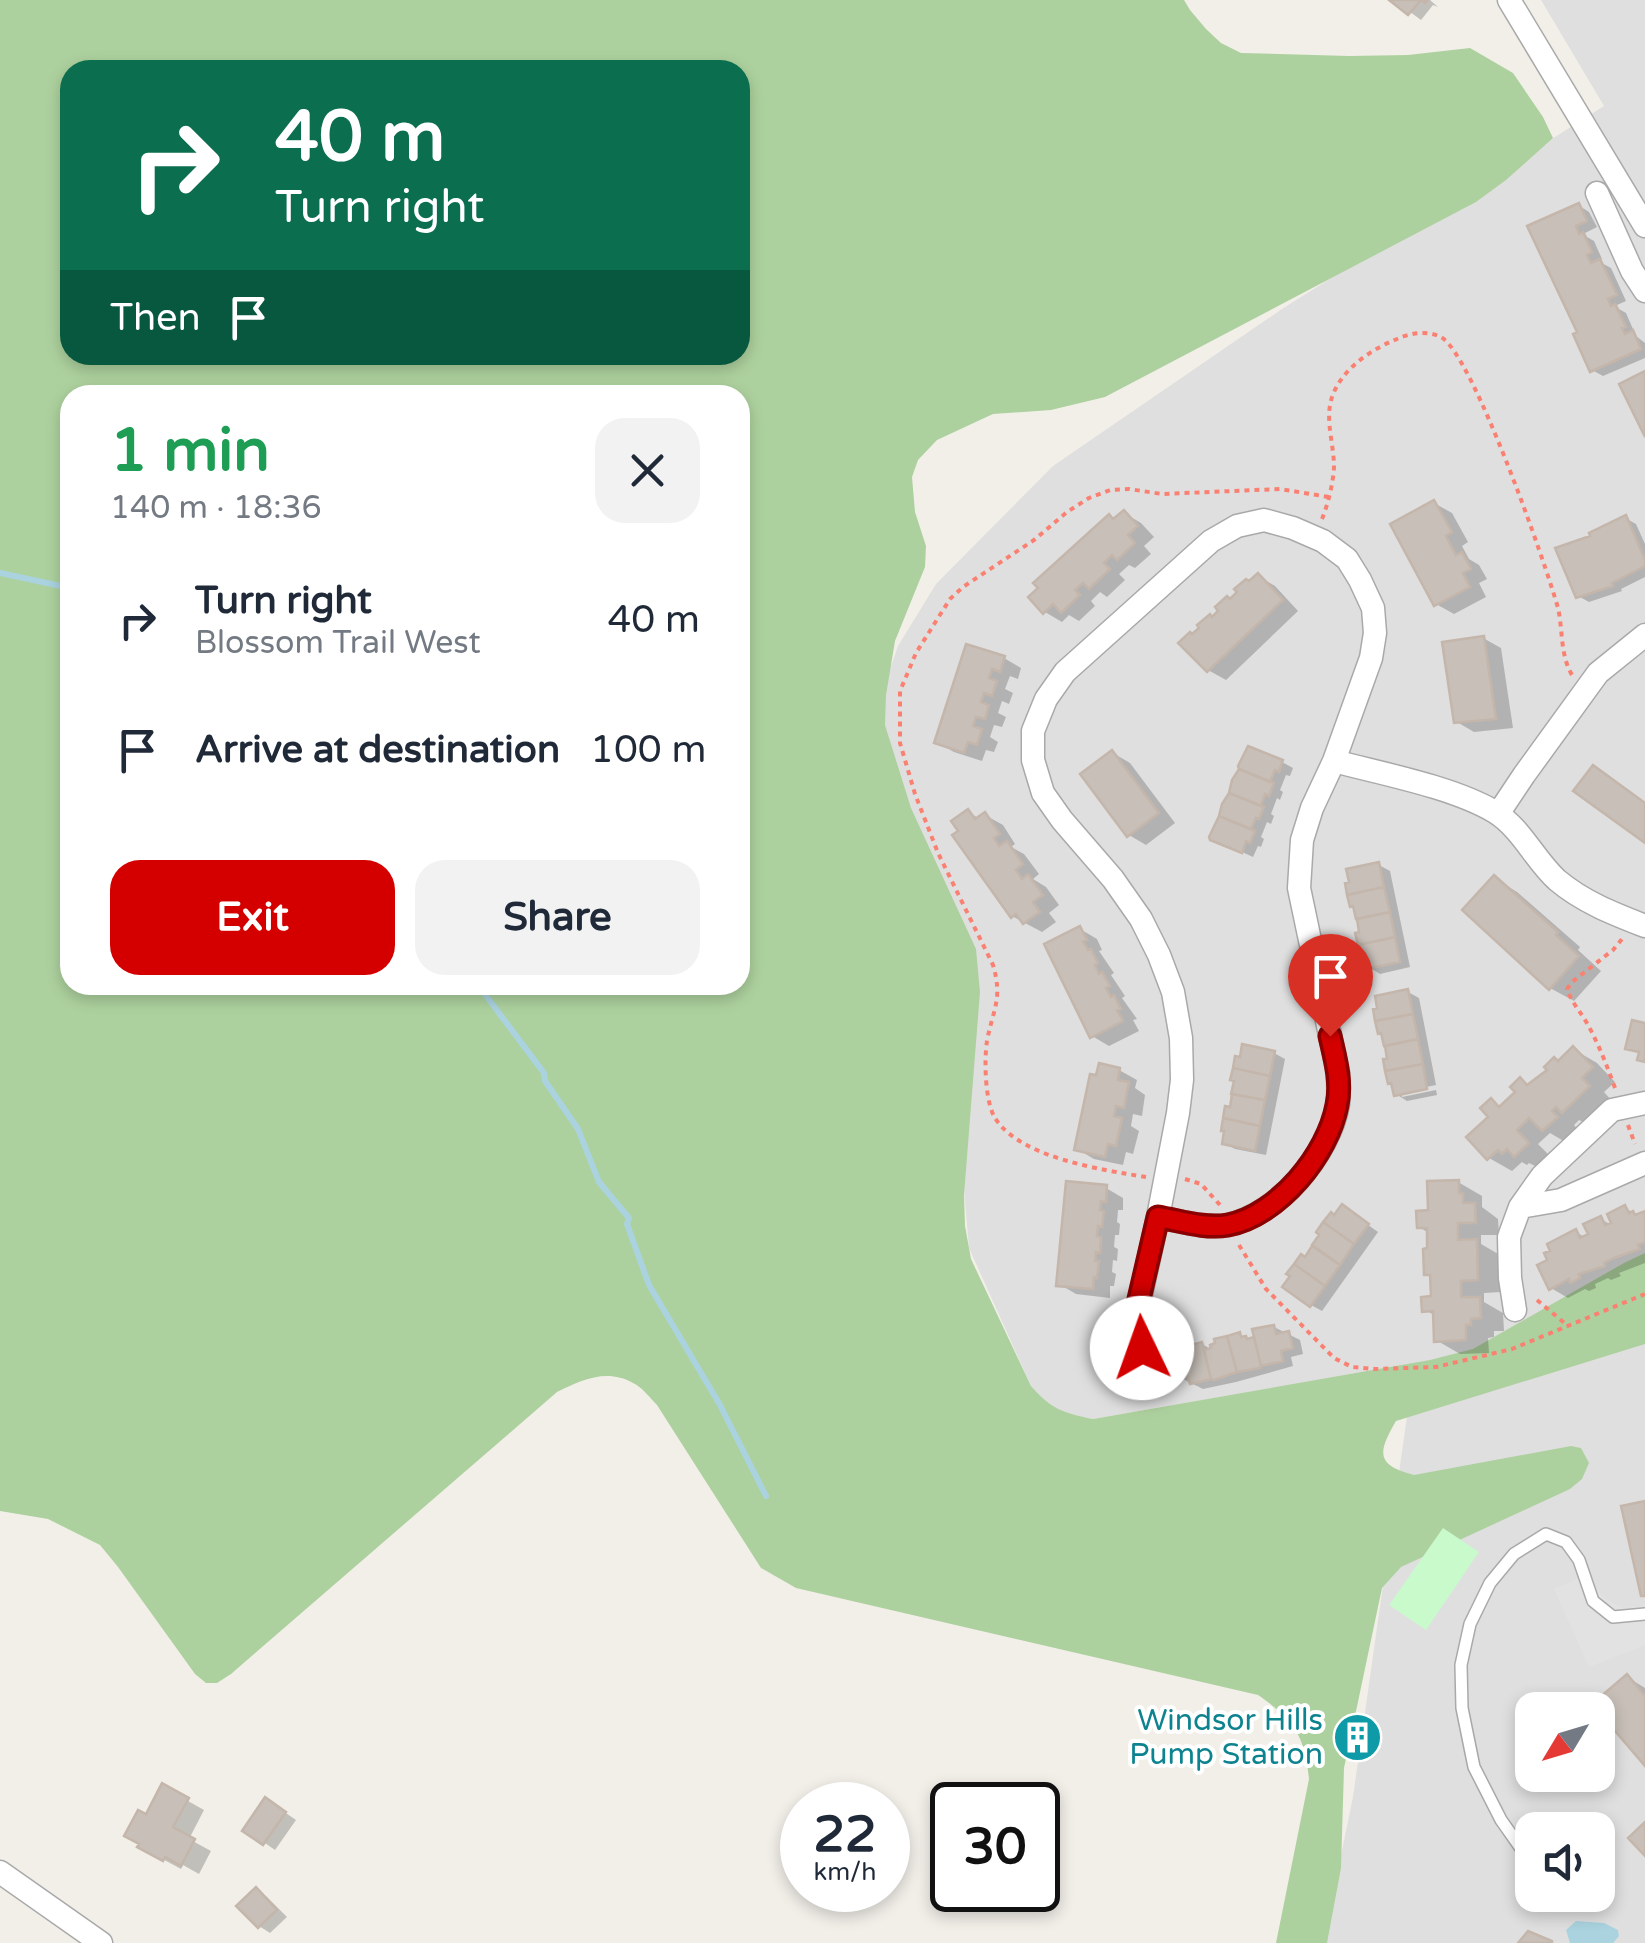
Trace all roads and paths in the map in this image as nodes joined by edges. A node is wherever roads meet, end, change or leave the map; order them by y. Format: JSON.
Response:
{"nodes":[{"id":1,"x":1509,"y":0,"type":"edge"},
{"id":2,"x":1597,"y":194,"type":"dead end"},
{"id":3,"x":1645,"y":226,"type":"edge"},
{"id":4,"x":1645,"y":290,"type":"edge"},
{"id":5,"x":1314,"y":536,"type":"junction"},
{"id":6,"x":1645,"y":635,"type":"edge"},
{"id":7,"x":1586,"y":689,"type":"junction"},
{"id":8,"x":1334,"y":761,"type":"junction"},
{"id":9,"x":1498,"y":814,"type":"junction"},
{"id":10,"x":1638,"y":923,"type":"edge"},
{"id":11,"x":1634,"y":1105,"type":"edge"},
{"id":12,"x":1644,"y":1163,"type":"edge"},
{"id":13,"x":1520,"y":1206,"type":"junction"},
{"id":14,"x":1158,"y":1217,"type":"junction"},
{"id":15,"x":1510,"y":1278,"type":"junction"},
{"id":16,"x":1515,"y":1310,"type":"dead end"},
{"id":17,"x":1568,"y":1326,"type":"dead end"},
{"id":18,"x":1148,"y":1384,"type":"dead end"},
{"id":19,"x":1645,"y":1614,"type":"edge"},
{"id":20,"x":1515,"y":1841,"type":"edge"},
{"id":21,"x":0,"y":1872,"type":"edge"},
{"id":22,"x":101,"y":1943,"type":"edge"}],
"edges":[{"from":1,"to":3,"type":"street"},
{"from":2,"to":4,"type":"street"},
{"from":5,"to":7,"type":"path"},
{"from":5,"to":8,"type":"street"},
{"from":5,"to":14,"type":"street"},
{"from":6,"to":7,"type":"street"},
{"from":7,"to":9,"type":"street"},
{"from":8,"to":9,"type":"street"},
{"from":8,"to":14,"type":"street"},
{"from":9,"to":10,"type":"street"},
{"from":10,"to":11,"type":"path"},
{"from":11,"to":12,"type":"path"},
{"from":11,"to":13,"type":"street"},
{"from":12,"to":13,"type":"street"},
{"from":13,"to":15,"type":"street"},
{"from":14,"to":18,"type":"street"},
{"from":15,"to":16,"type":"street"},
{"from":15,"to":17,"type":"path"},
{"from":19,"to":20,"type":"lane"},
{"from":21,"to":22,"type":"street"}]}
